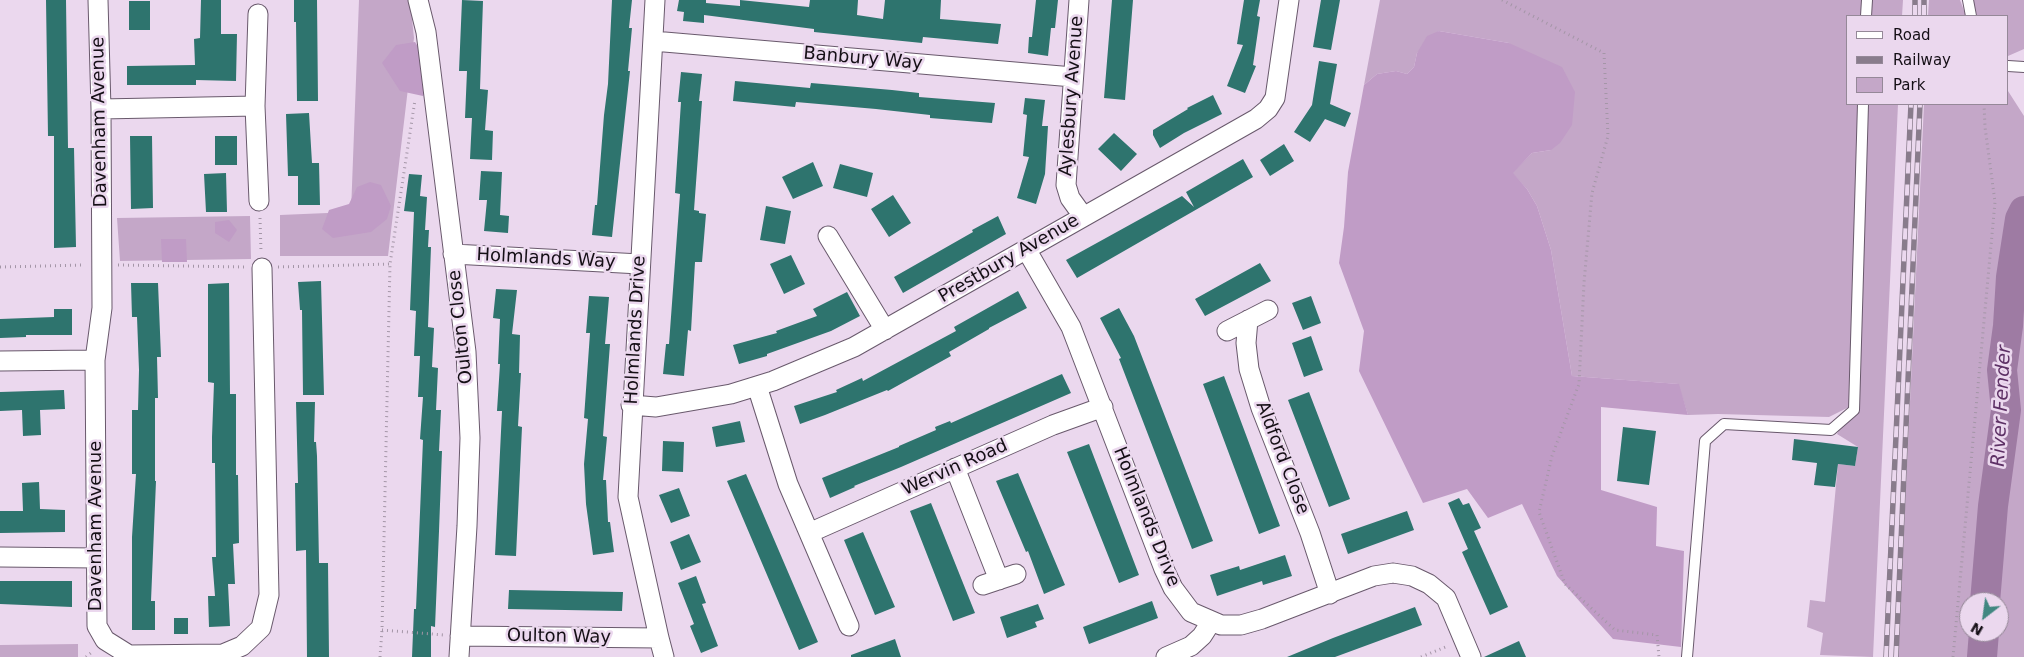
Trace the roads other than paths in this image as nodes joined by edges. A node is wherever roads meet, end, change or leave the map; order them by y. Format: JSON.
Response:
{"nodes":[{"id":1,"x":98,"y":0,"type":"edge"},
{"id":2,"x":418,"y":0,"type":"edge"},
{"id":3,"x":655,"y":0,"type":"edge"},
{"id":4,"x":1079,"y":0,"type":"edge"},
{"id":5,"x":1289,"y":0,"type":"edge"},
{"id":6,"x":1867,"y":0,"type":"edge"},
{"id":7,"x":1968,"y":0,"type":"edge"},
{"id":8,"x":258,"y":14,"type":"dead end"},
{"id":9,"x":1866,"y":15,"type":"edge"},
{"id":10,"x":1972,"y":15,"type":"edge"},
{"id":11,"x":653,"y":41,"type":"junction"},
{"id":12,"x":2009,"y":66,"type":"edge"},
{"id":13,"x":2024,"y":67,"type":"edge"},
{"id":14,"x":1073,"y":77,"type":"junction"},
{"id":15,"x":1864,"y":105,"type":"edge"},
{"id":16,"x":255,"y":106,"type":"junction"},
{"id":17,"x":102,"y":109,"type":"junction"},
{"id":18,"x":259,"y":201,"type":"road end"},
{"id":19,"x":1083,"y":216,"type":"junction"},
{"id":20,"x":828,"y":236,"type":"dead end"},
{"id":21,"x":1026,"y":249,"type":"junction"},
{"id":22,"x":453,"y":254,"type":"junction"},
{"id":23,"x":640,"y":264,"type":"junction"},
{"id":24,"x":262,"y":268,"type":"road end"},
{"id":25,"x":1268,"y":310,"type":"dead end"},
{"id":26,"x":1248,"y":320,"type":"junction"},
{"id":27,"x":885,"y":330,"type":"junction"},
{"id":28,"x":1227,"y":331,"type":"dead end"},
{"id":29,"x":95,"y":360,"type":"junction"},
{"id":30,"x":0,"y":361,"type":"edge"},
{"id":31,"x":757,"y":386,"type":"junction"},
{"id":32,"x":631,"y":405,"type":"junction"},
{"id":33,"x":1103,"y":407,"type":"junction"},
{"id":34,"x":955,"y":468,"type":"junction"},
{"id":35,"x":809,"y":533,"type":"junction"},
{"id":36,"x":0,"y":557,"type":"edge"},
{"id":37,"x":96,"y":558,"type":"junction"},
{"id":38,"x":999,"y":580,"type":"dead end"},
{"id":39,"x":1330,"y":594,"type":"junction"},
{"id":40,"x":1211,"y":622,"type":"junction"},
{"id":41,"x":849,"y":626,"type":"dead end"},
{"id":42,"x":460,"y":636,"type":"junction"},
{"id":43,"x":658,"y":638,"type":"junction"},
{"id":44,"x":459,"y":657,"type":"edge"},
{"id":45,"x":664,"y":657,"type":"edge"},
{"id":46,"x":1166,"y":657,"type":"edge"},
{"id":47,"x":1471,"y":657,"type":"edge"},
{"id":48,"x":1687,"y":657,"type":"edge"}],
"edges":[{"from":1,"to":17,"type":"street","name":"Davenham Avenue"},
{"from":2,"to":22,"type":"street","name":"Oulton Close"},
{"from":3,"to":11,"type":"street","name":"Holmlands Drive"},
{"from":4,"to":14,"type":"street","name":"Aylesbury Avenue"},
{"from":5,"to":19,"type":"street","name":"Prestbury Avenue"},
{"from":6,"to":9,"type":"lane"},
{"from":7,"to":10,"type":"lane"},
{"from":8,"to":16,"type":"street"},
{"from":11,"to":14,"type":"street","name":"Banbury Way"},
{"from":11,"to":23,"type":"street","name":"Holmlands Drive"},
{"from":12,"to":13,"type":"lane"},
{"from":14,"to":19,"type":"street","name":"Aylesbury Avenue"},
{"from":15,"to":48,"type":"lane"},
{"from":16,"to":17,"type":"street"},
{"from":16,"to":18,"type":"street"},
{"from":17,"to":29,"type":"street","name":"Davenham Avenue"},
{"from":19,"to":21,"type":"street","name":"Prestbury Avenue"},
{"from":20,"to":27,"type":"street"},
{"from":21,"to":27,"type":"street","name":"Prestbury Avenue"},
{"from":21,"to":33,"type":"street","name":"Holmlands Drive"},
{"from":22,"to":23,"type":"street","name":"Holmlands Way"},
{"from":22,"to":42,"type":"street","name":"Oulton Close"},
{"from":23,"to":32,"type":"street","name":"Holmlands Drive"},
{"from":24,"to":37,"type":"street","name":"Davenham Avenue"},
{"from":25,"to":26,"type":"street"},
{"from":26,"to":28,"type":"street"},
{"from":26,"to":39,"type":"street","name":"Aldford Close"},
{"from":27,"to":31,"type":"street","name":"Prestbury Avenue"},
{"from":29,"to":30,"type":"street"},
{"from":29,"to":37,"type":"street","name":"Davenham Avenue"},
{"from":31,"to":32,"type":"street","name":"Prestbury Avenue"},
{"from":31,"to":35,"type":"street"},
{"from":32,"to":43,"type":"street","name":"Holmlands Drive"},
{"from":33,"to":34,"type":"street","name":"Wervin Road"},
{"from":33,"to":40,"type":"street","name":"Holmlands Drive"},
{"from":34,"to":35,"type":"street","name":"Wervin Road"},
{"from":34,"to":38,"type":"street"},
{"from":35,"to":41,"type":"street"},
{"from":36,"to":37,"type":"street"},
{"from":39,"to":40,"type":"street","name":"Holmlands Drive"},
{"from":39,"to":47,"type":"street","name":"Holmlands Drive"},
{"from":40,"to":46,"type":"street"},
{"from":42,"to":43,"type":"street","name":"Oulton Way"},
{"from":42,"to":44,"type":"street","name":"Oulton Close"},
{"from":43,"to":45,"type":"street","name":"Holmlands Drive"}]}
